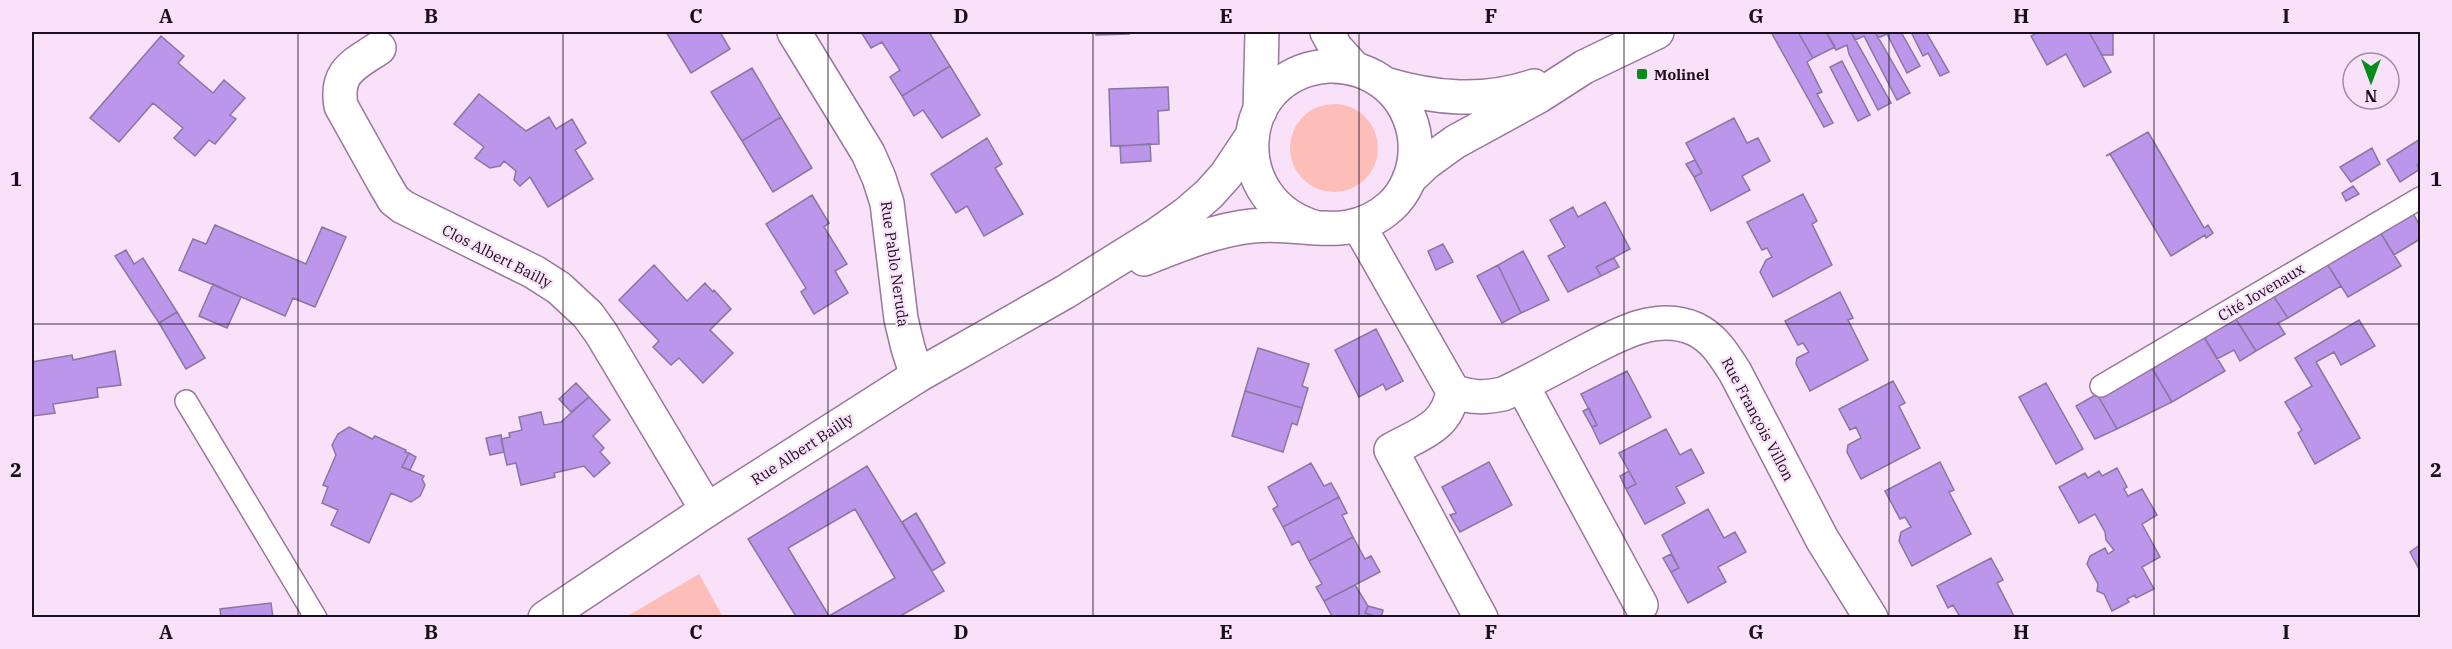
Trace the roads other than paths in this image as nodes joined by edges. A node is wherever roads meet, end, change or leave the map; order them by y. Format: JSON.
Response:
{"nodes":[{"id":1,"x":794,"y":32,"type":"edge"},
{"id":2,"x":1262,"y":32,"type":"edge"},
{"id":3,"x":1327,"y":32,"type":"edge"},
{"id":4,"x":1657,"y":32,"type":"edge"},
{"id":5,"x":380,"y":48,"type":"dead end"},
{"id":6,"x":1584,"y":67,"type":"junction"},
{"id":7,"x":1355,"y":69,"type":"junction"},
{"id":8,"x":1385,"y":84,"type":"junction"},
{"id":9,"x":1256,"y":124,"type":"junction"},
{"id":10,"x":1409,"y":179,"type":"junction"},
{"id":11,"x":2421,"y":198,"type":"edge"},
{"id":12,"x":1359,"y":226,"type":"junction"},
{"id":13,"x":1317,"y":228,"type":"junction"},
{"id":14,"x":1065,"y":291,"type":"junction"},
{"id":15,"x":917,"y":376,"type":"junction"},
{"id":16,"x":1522,"y":385,"type":"junction"},
{"id":17,"x":2101,"y":387,"type":"dead end"},
{"id":18,"x":1453,"y":391,"type":"junction"},
{"id":19,"x":186,"y":401,"type":"dead end"},
{"id":20,"x":707,"y":510,"type":"junction"},
{"id":21,"x":1641,"y":604,"type":"dead end"},
{"id":22,"x":316,"y":618,"type":"edge"},
{"id":23,"x":546,"y":618,"type":"edge"},
{"id":24,"x":1481,"y":618,"type":"edge"},
{"id":25,"x":1870,"y":618,"type":"edge"}],
"edges":[{"from":1,"to":15,"type":"street","name":"Rue Pablo Neruda"},
{"from":2,"to":9,"type":"street"},
{"from":3,"to":7,"type":"street"},
{"from":4,"to":6,"type":"street"},
{"from":5,"to":20,"type":"street","name":"Clos Albert Bailly"},
{"from":6,"to":8,"type":"street"},
{"from":6,"to":10,"type":"street"},
{"from":7,"to":8,"type":"street"},
{"from":7,"to":9,"type":"street"},
{"from":8,"to":10,"type":"street"},
{"from":9,"to":13,"type":"street"},
{"from":9,"to":14,"type":"street"},
{"from":10,"to":12,"type":"street"},
{"from":11,"to":17,"type":"lane","name":"Cité Jovenaux"},
{"from":12,"to":13,"type":"street"},
{"from":12,"to":18,"type":"street"},
{"from":13,"to":14,"type":"street"},
{"from":14,"to":15,"type":"street","name":"Rue Albert Bailly"},
{"from":15,"to":20,"type":"street","name":"Rue Albert Bailly"},
{"from":16,"to":18,"type":"street","name":"Rue François Villon"},
{"from":16,"to":21,"type":"street"},
{"from":16,"to":25,"type":"street","name":"Rue François Villon"},
{"from":18,"to":24,"type":"street"},
{"from":19,"to":22,"type":"lane"},
{"from":20,"to":23,"type":"street","name":"Rue Albert Bailly"}]}
